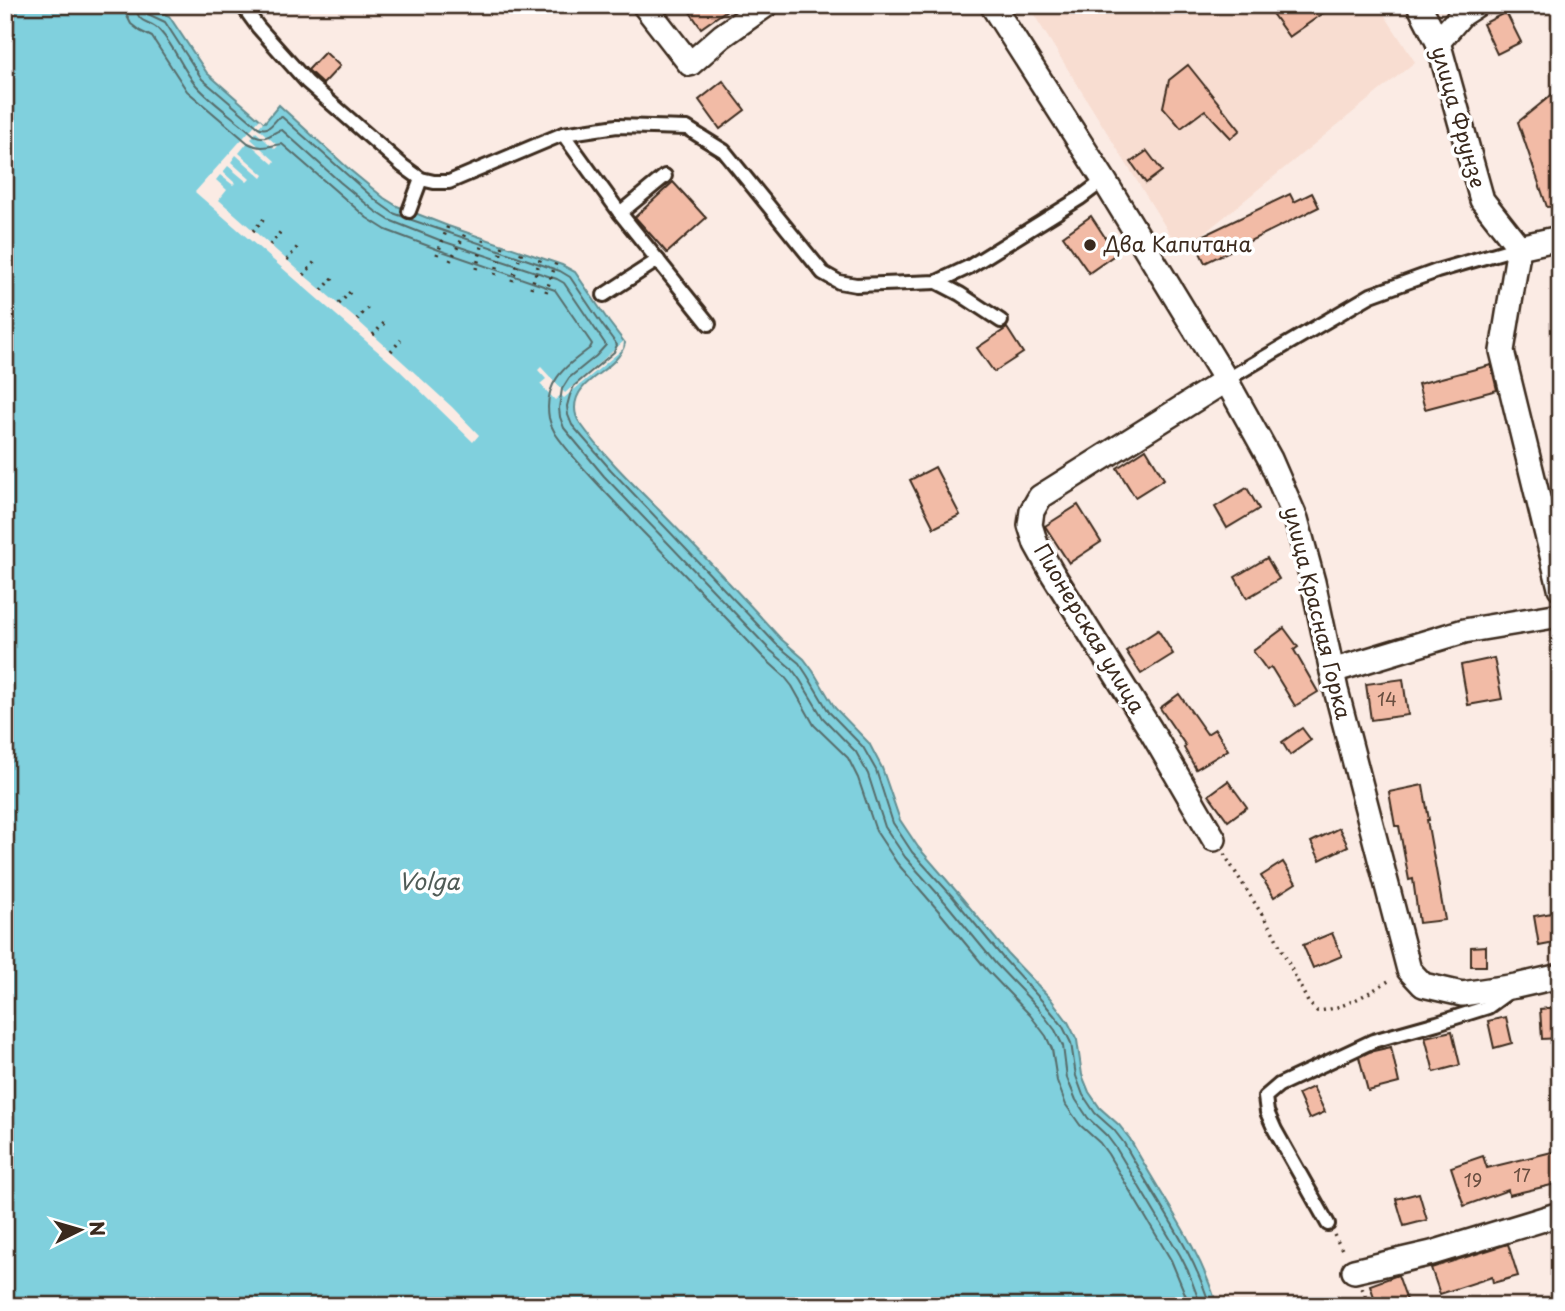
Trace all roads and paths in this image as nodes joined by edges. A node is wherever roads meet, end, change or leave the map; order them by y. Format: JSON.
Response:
{"nodes":[{"id":1,"x":242,"y":5,"type":"edge"},
{"id":2,"x":644,"y":5,"type":"edge"},
{"id":3,"x":766,"y":5,"type":"edge"},
{"id":4,"x":992,"y":5,"type":"edge"},
{"id":5,"x":1419,"y":5,"type":"edge"},
{"id":6,"x":1476,"y":5,"type":"edge"},
{"id":7,"x":1438,"y":43,"type":"junction"},
{"id":8,"x":563,"y":134,"type":"junction"},
{"id":9,"x":665,"y":176,"type":"dead end"},
{"id":10,"x":421,"y":179,"type":"junction"},
{"id":11,"x":1104,"y":180,"type":"junction"},
{"id":12,"x":409,"y":211,"type":"dead end"},
{"id":13,"x":620,"y":213,"type":"junction"},
{"id":14,"x":264,"y":219,"type":"dead end"},
{"id":15,"x":448,"y":226,"type":"dead end"},
{"id":16,"x":282,"y":230,"type":"dead end"},
{"id":17,"x":253,"y":231,"type":"dead end"},
{"id":18,"x":466,"y":232,"type":"dead end"},
{"id":19,"x":484,"y":238,"type":"dead end"},
{"id":20,"x":1560,"y":238,"type":"edge"},
{"id":21,"x":270,"y":245,"type":"dead end"},
{"id":22,"x":299,"y":245,"type":"dead end"},
{"id":23,"x":503,"y":245,"type":"dead end"},
{"id":24,"x":1519,"y":247,"type":"junction"},
{"id":25,"x":522,"y":251,"type":"dead end"},
{"id":26,"x":437,"y":255,"type":"dead end"},
{"id":27,"x":541,"y":257,"type":"dead end"},
{"id":28,"x":287,"y":260,"type":"dead end"},
{"id":29,"x":317,"y":260,"type":"dead end"},
{"id":30,"x":658,"y":260,"type":"junction"},
{"id":31,"x":450,"y":261,"type":"dead end"},
{"id":32,"x":556,"y":262,"type":"dead end"},
{"id":33,"x":476,"y":269,"type":"dead end"},
{"id":34,"x":303,"y":275,"type":"dead end"},
{"id":35,"x":335,"y":275,"type":"dead end"},
{"id":36,"x":495,"y":275,"type":"dead end"},
{"id":37,"x":512,"y":281,"type":"dead end"},
{"id":38,"x":937,"y":282,"type":"junction"},
{"id":39,"x":531,"y":288,"type":"dead end"},
{"id":40,"x":322,"y":290,"type":"dead end"},
{"id":41,"x":352,"y":290,"type":"dead end"},
{"id":42,"x":546,"y":292,"type":"dead end"},
{"id":43,"x":604,"y":295,"type":"dead end"},
{"id":44,"x":339,"y":304,"type":"dead end"},
{"id":45,"x":370,"y":305,"type":"dead end"},
{"id":46,"x":357,"y":320,"type":"dead end"},
{"id":47,"x":387,"y":320,"type":"dead end"},
{"id":48,"x":1001,"y":321,"type":"dead end"},
{"id":49,"x":709,"y":324,"type":"dead end"},
{"id":50,"x":373,"y":335,"type":"dead end"},
{"id":51,"x":401,"y":340,"type":"dead end"},
{"id":52,"x":391,"y":351,"type":"dead end"},
{"id":53,"x":1226,"y":380,"type":"junction"},
{"id":54,"x":1560,"y":588,"type":"edge"},
{"id":55,"x":1560,"y":615,"type":"edge"},
{"id":56,"x":1332,"y":671,"type":"junction"},
{"id":57,"x":1214,"y":839,"type":"joint"},
{"id":58,"x":1409,"y":970,"type":"junction"},
{"id":59,"x":1560,"y":976,"type":"edge"},
{"id":60,"x":1516,"y":986,"type":"junction"},
{"id":61,"x":1560,"y":1214,"type":"edge"},
{"id":62,"x":1328,"y":1224,"type":"joint"},
{"id":63,"x":1353,"y":1271,"type":"joint"}],
"edges":[{"from":1,"to":10,"type":"lane"},
{"from":2,"to":3,"type":"street"},
{"from":4,"to":11,"type":"street","name":"улица Красная Горка"},
{"from":5,"to":7,"type":"street","name":"улица Фрунзе"},
{"from":6,"to":7,"type":"street"},
{"from":7,"to":24,"type":"street","name":"улица Фрунзе"},
{"from":8,"to":10,"type":"lane"},
{"from":8,"to":13,"type":"lane"},
{"from":8,"to":38,"type":"lane"},
{"from":9,"to":13,"type":"lane"},
{"from":10,"to":12,"type":"lane"},
{"from":11,"to":38,"type":"lane"},
{"from":11,"to":53,"type":"street","name":"улица Красная Горка"},
{"from":13,"to":30,"type":"lane"},
{"from":14,"to":17,"type":"path"},
{"from":15,"to":26,"type":"path"},
{"from":16,"to":21,"type":"path"},
{"from":18,"to":31,"type":"path"},
{"from":19,"to":33,"type":"path"},
{"from":20,"to":24,"type":"street"},
{"from":22,"to":28,"type":"path"},
{"from":23,"to":36,"type":"path"},
{"from":24,"to":53,"type":"lane"},
{"from":24,"to":54,"type":"street"},
{"from":25,"to":37,"type":"path"},
{"from":27,"to":39,"type":"path"},
{"from":29,"to":34,"type":"path"},
{"from":30,"to":43,"type":"lane"},
{"from":30,"to":49,"type":"lane"},
{"from":32,"to":42,"type":"path"},
{"from":35,"to":40,"type":"path"},
{"from":38,"to":48,"type":"lane"},
{"from":41,"to":44,"type":"path"},
{"from":45,"to":46,"type":"path"},
{"from":47,"to":50,"type":"path"},
{"from":51,"to":52,"type":"path"},
{"from":53,"to":56,"type":"street","name":"улица Красная Горка"},
{"from":53,"to":57,"type":"street","name":"Пионерская улица"},
{"from":55,"to":56,"type":"street"},
{"from":56,"to":58,"type":"street","name":"улица Красная Горка"},
{"from":57,"to":58,"type":"path"},
{"from":58,"to":60,"type":"street"},
{"from":59,"to":60,"type":"street"},
{"from":60,"to":62,"type":"lane"},
{"from":61,"to":63,"type":"street"},
{"from":62,"to":63,"type":"path"}]}
